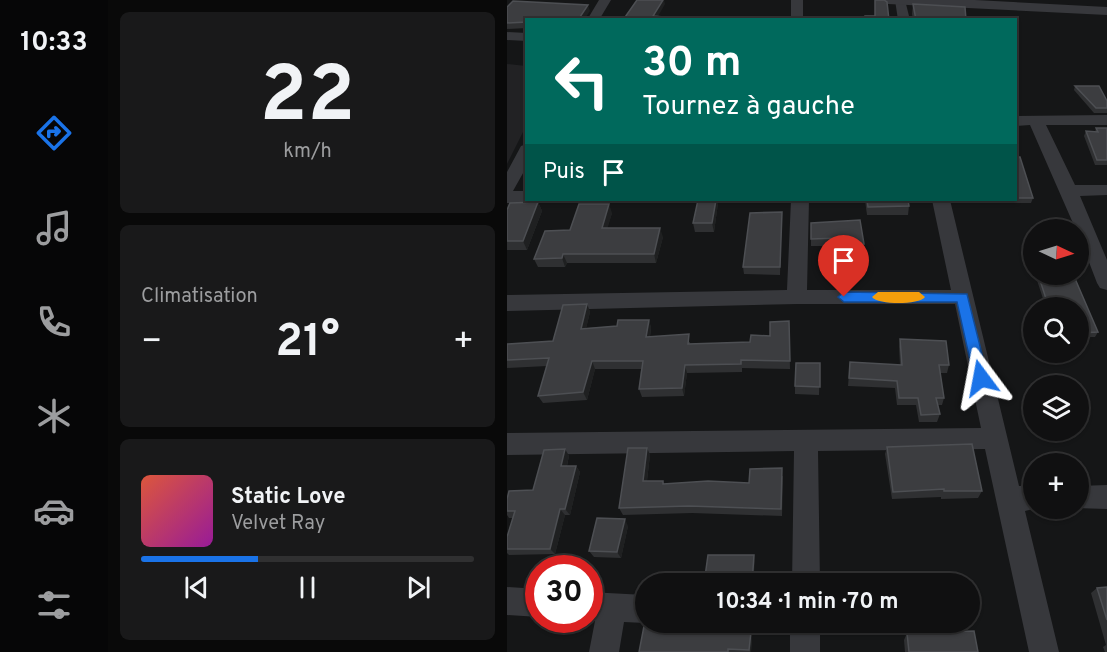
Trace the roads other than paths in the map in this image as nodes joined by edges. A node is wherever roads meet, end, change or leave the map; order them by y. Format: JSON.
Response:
{"nodes":[{"id":1,"x":605,"y":0,"type":"edge"},
{"id":2,"x":797,"y":0,"type":"edge"},
{"id":3,"x":888,"y":0,"type":"edge"},
{"id":4,"x":900,"y":1,"type":"edge"},
{"id":5,"x":1055,"y":4,"type":"edge"},
{"id":6,"x":1107,"y":11,"type":"edge"},
{"id":7,"x":594,"y":18,"type":"edge"},
{"id":8,"x":797,"y":18,"type":"edge"},
{"id":9,"x":904,"y":18,"type":"edge"},
{"id":10,"x":507,"y":36,"type":"edge"},
{"id":11,"x":525,"y":37,"type":"edge"},
{"id":12,"x":1107,"y":120,"type":"edge"},
{"id":13,"x":1017,"y":121,"type":"edge"},
{"id":14,"x":1036,"y":121,"type":"junction"},
{"id":15,"x":525,"y":153,"type":"edge"},
{"id":16,"x":507,"y":188,"type":"edge"},
{"id":17,"x":1107,"y":190,"type":"edge"},
{"id":18,"x":1069,"y":191,"type":"junction"},
{"id":19,"x":507,"y":197,"type":"edge"},
{"id":20,"x":525,"y":197,"type":"edge"},
{"id":21,"x":800,"y":201,"type":"edge"},
{"id":22,"x":941,"y":201,"type":"edge"},
{"id":23,"x":1107,"y":283,"type":"edge"},
{"id":24,"x":797,"y":297,"type":"junction"},
{"id":25,"x":963,"y":297,"type":"junction"},
{"id":26,"x":507,"y":303,"type":"edge"},
{"id":27,"x":995,"y":438,"type":"junction"},
{"id":28,"x":806,"y":441,"type":"junction"},
{"id":29,"x":508,"y":447,"type":"edge"},
{"id":30,"x":1107,"y":497,"type":"edge"},
{"id":31,"x":1089,"y":498,"type":"edge"},
{"id":32,"x":1021,"y":499,"type":"edge"},
{"id":33,"x":806,"y":573,"type":"edge"},
{"id":34,"x":507,"y":601,"type":"edge"},
{"id":35,"x":525,"y":602,"type":"edge"},
{"id":36,"x":603,"y":607,"type":"edge"},
{"id":37,"x":635,"y":609,"type":"edge"},
{"id":38,"x":603,"y":633,"type":"edge"},
{"id":39,"x":805,"y":633,"type":"edge"},
{"id":40,"x":604,"y":652,"type":"edge"},
{"id":41,"x":805,"y":652,"type":"edge"},
{"id":42,"x":1044,"y":652,"type":"edge"}],
"edges":[{"from":1,"to":7,"type":"street"},
{"from":2,"to":8,"type":"street"},
{"from":3,"to":4,"type":"street"},
{"from":4,"to":5,"type":"street"},
{"from":4,"to":9,"type":"street"},
{"from":5,"to":6,"type":"street"},
{"from":10,"to":11,"type":"street"},
{"from":12,"to":14,"type":"street"},
{"from":13,"to":14,"type":"street"},
{"from":14,"to":18,"type":"street"},
{"from":15,"to":16,"type":"street"},
{"from":17,"to":18,"type":"street"},
{"from":18,"to":23,"type":"street"},
{"from":19,"to":20,"type":"street"},
{"from":21,"to":24,"type":"street"},
{"from":22,"to":25,"type":"street"},
{"from":24,"to":25,"type":"street"},
{"from":24,"to":26,"type":"street"},
{"from":25,"to":27,"type":"street"},
{"from":27,"to":28,"type":"street"},
{"from":27,"to":32,"type":"street"},
{"from":28,"to":29,"type":"street"},
{"from":28,"to":33,"type":"street"},
{"from":30,"to":31,"type":"street"},
{"from":32,"to":42,"type":"street"},
{"from":34,"to":35,"type":"street"},
{"from":36,"to":37,"type":"street"},
{"from":38,"to":40,"type":"street"},
{"from":39,"to":41,"type":"street"}]}
